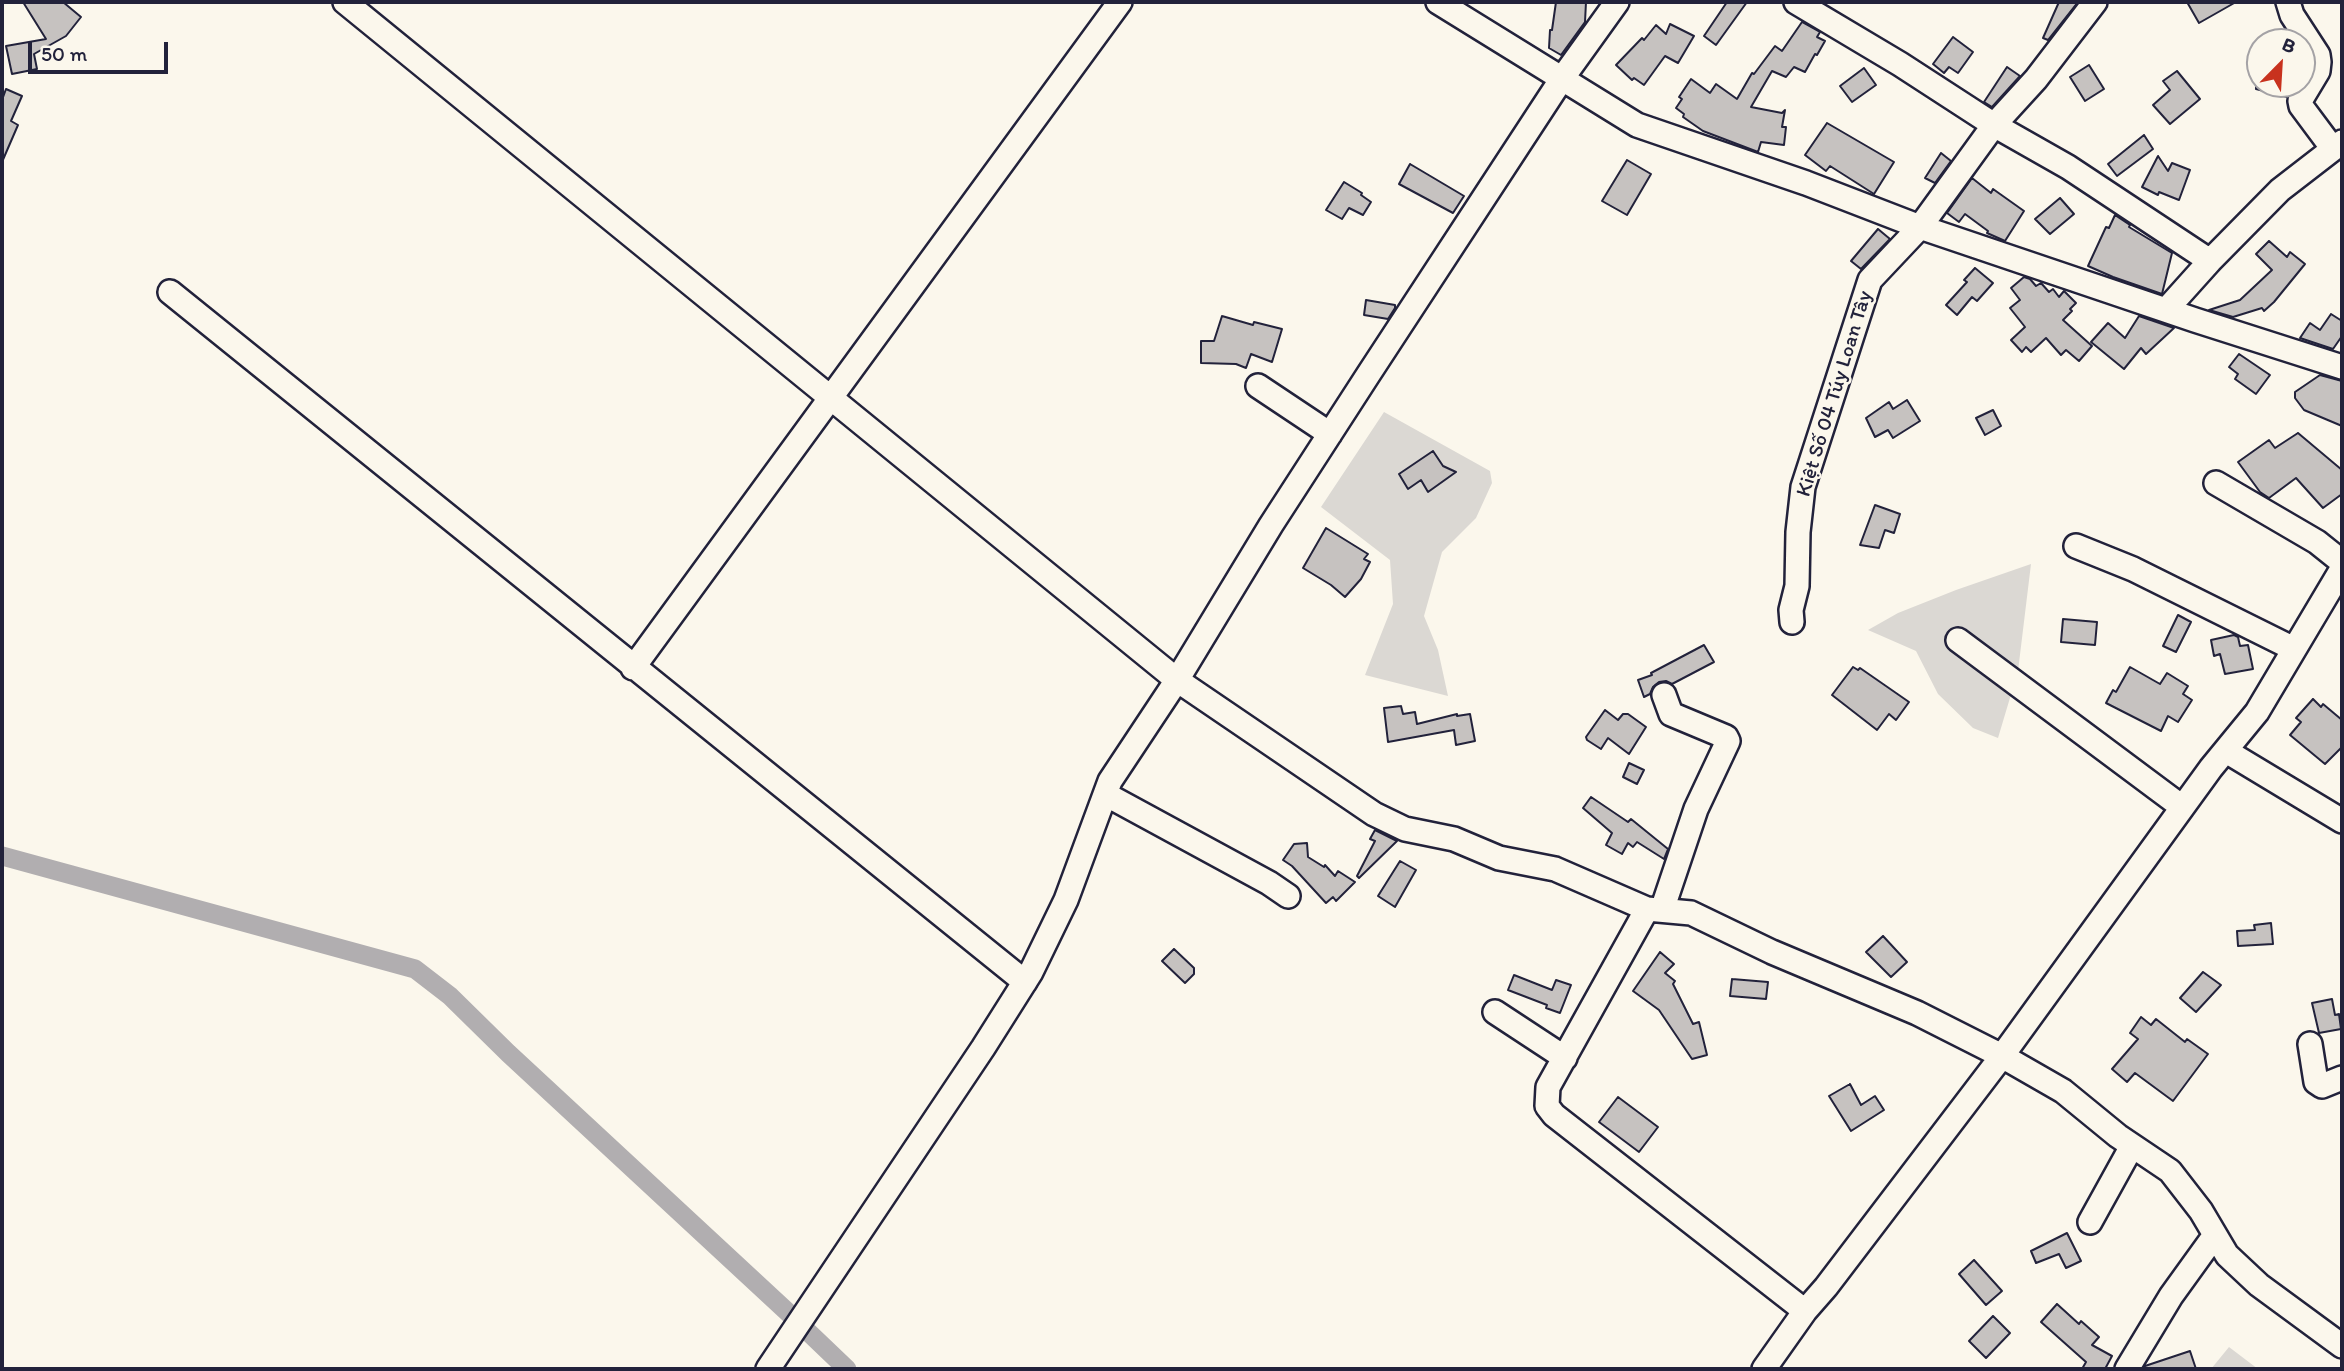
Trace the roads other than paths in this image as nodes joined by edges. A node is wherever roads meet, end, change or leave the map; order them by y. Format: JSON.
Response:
{"nodes":[{"id":1,"x":345,"y":2,"type":"edge"},
{"id":2,"x":1120,"y":2,"type":"edge"},
{"id":3,"x":1438,"y":2,"type":"edge"},
{"id":4,"x":1617,"y":2,"type":"edge"},
{"id":5,"x":1796,"y":2,"type":"edge"},
{"id":6,"x":2288,"y":2,"type":"edge"},
{"id":7,"x":2086,"y":5,"type":"edge"},
{"id":8,"x":1561,"y":80,"type":"junction"},
{"id":9,"x":1994,"y":125,"type":"junction"},
{"id":10,"x":2338,"y":146,"type":"edge"},
{"id":11,"x":1920,"y":227,"type":"junction"},
{"id":12,"x":2210,"y":261,"type":"junction"},
{"id":13,"x":170,"y":292,"type":"dead end"},
{"id":14,"x":2166,"y":310,"type":"junction"},
{"id":15,"x":2342,"y":367,"type":"edge"},
{"id":16,"x":1258,"y":386,"type":"dead end"},
{"id":17,"x":832,"y":398,"type":"junction"},
{"id":18,"x":1330,"y":434,"type":"junction"},
{"id":19,"x":2216,"y":483,"type":"dead end"},
{"id":20,"x":2076,"y":546,"type":"dead end"},
{"id":21,"x":2342,"y":562,"type":"edge"},
{"id":22,"x":2342,"y":569,"type":"edge"},
{"id":23,"x":1792,"y":622,"type":"dead end"},
{"id":24,"x":1958,"y":640,"type":"dead end"},
{"id":25,"x":2294,"y":649,"type":"junction"},
{"id":26,"x":634,"y":668,"type":"junction"},
{"id":27,"x":1177,"y":680,"type":"junction"},
{"id":28,"x":1664,"y":695,"type":"dead end"},
{"id":29,"x":2226,"y":751,"type":"junction"},
{"id":30,"x":1107,"y":795,"type":"junction"},
{"id":31,"x":2182,"y":807,"type":"junction"},
{"id":32,"x":2342,"y":821,"type":"edge"},
{"id":33,"x":1288,"y":896,"type":"dead end"},
{"id":34,"x":1654,"y":910,"type":"junction"},
{"id":35,"x":1025,"y":982,"type":"junction"},
{"id":36,"x":1495,"y":1012,"type":"dead end"},
{"id":37,"x":2310,"y":1044,"type":"dead end"},
{"id":38,"x":2002,"y":1056,"type":"junction"},
{"id":39,"x":1565,"y":1058,"type":"junction"},
{"id":40,"x":2342,"y":1078,"type":"edge"},
{"id":41,"x":2132,"y":1146,"type":"junction"},
{"id":42,"x":2090,"y":1222,"type":"dead end"},
{"id":43,"x":2215,"y":1235,"type":"junction"},
{"id":44,"x":1805,"y":1311,"type":"junction"},
{"id":45,"x":2342,"y":1346,"type":"edge"},
{"id":46,"x":768,"y":1369,"type":"edge"},
{"id":47,"x":1764,"y":1369,"type":"edge"},
{"id":48,"x":2127,"y":1369,"type":"edge"}],
"edges":[{"from":1,"to":17,"type":"street"},
{"from":2,"to":17,"type":"street"},
{"from":3,"to":8,"type":"street"},
{"from":4,"to":8,"type":"street"},
{"from":5,"to":9,"type":"street"},
{"from":6,"to":10,"type":"street"},
{"from":7,"to":9,"type":"street","name":"Kiệt Số 04 Túy Loan Tây"},
{"from":8,"to":11,"type":"street"},
{"from":8,"to":18,"type":"street"},
{"from":9,"to":11,"type":"street","name":"Kiệt Số 04 Túy Loan Tây"},
{"from":9,"to":12,"type":"street"},
{"from":10,"to":12,"type":"street"},
{"from":11,"to":14,"type":"street"},
{"from":11,"to":23,"type":"street","name":"Kiệt Số 04 Túy Loan Tây"},
{"from":12,"to":14,"type":"street"},
{"from":13,"to":26,"type":"street"},
{"from":14,"to":15,"type":"street"},
{"from":16,"to":18,"type":"street"},
{"from":17,"to":26,"type":"street"},
{"from":17,"to":27,"type":"street"},
{"from":18,"to":27,"type":"street"},
{"from":19,"to":21,"type":"street"},
{"from":20,"to":25,"type":"street"},
{"from":22,"to":25,"type":"street"},
{"from":24,"to":31,"type":"street"},
{"from":25,"to":29,"type":"street"},
{"from":26,"to":35,"type":"street"},
{"from":27,"to":30,"type":"street"},
{"from":27,"to":34,"type":"street"},
{"from":28,"to":34,"type":"street"},
{"from":29,"to":31,"type":"street"},
{"from":29,"to":32,"type":"street"},
{"from":30,"to":33,"type":"street"},
{"from":30,"to":35,"type":"street"},
{"from":31,"to":38,"type":"street"},
{"from":34,"to":38,"type":"street"},
{"from":34,"to":39,"type":"street"},
{"from":35,"to":46,"type":"street"},
{"from":36,"to":39,"type":"street"},
{"from":37,"to":40,"type":"street"},
{"from":38,"to":41,"type":"street"},
{"from":38,"to":44,"type":"street"},
{"from":39,"to":44,"type":"street"},
{"from":41,"to":42,"type":"street"},
{"from":41,"to":43,"type":"street"},
{"from":43,"to":45,"type":"street"},
{"from":43,"to":48,"type":"street"},
{"from":44,"to":47,"type":"street"}]}
